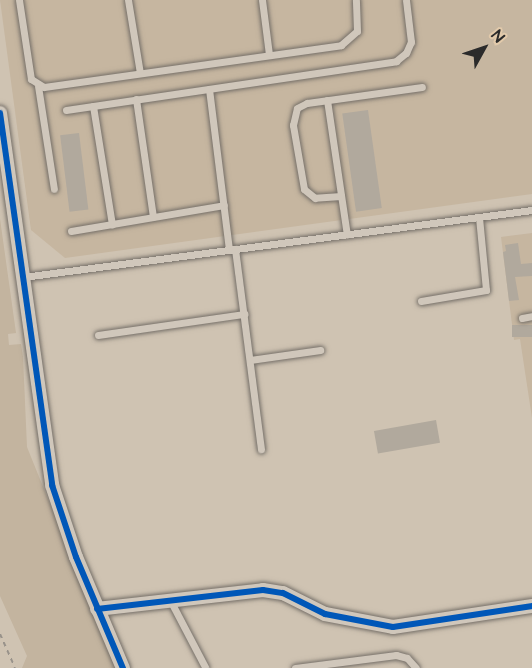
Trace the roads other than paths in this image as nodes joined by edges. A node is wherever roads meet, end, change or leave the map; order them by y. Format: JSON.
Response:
{"nodes":[{"id":1,"x":20,"y":0,"type":"edge"},
{"id":2,"x":128,"y":0,"type":"edge"},
{"id":3,"x":262,"y":0,"type":"edge"},
{"id":4,"x":356,"y":0,"type":"edge"},
{"id":5,"x":406,"y":0,"type":"edge"},
{"id":6,"x":269,"y":55,"type":"junction"},
{"id":7,"x":140,"y":73,"type":"junction"},
{"id":8,"x":38,"y":86,"type":"junction"},
{"id":9,"x":422,"y":87,"type":"dead end"},
{"id":10,"x":209,"y":89,"type":"junction"},
{"id":11,"x":136,"y":99,"type":"junction"},
{"id":12,"x":327,"y":100,"type":"junction"},
{"id":13,"x":93,"y":106,"type":"junction"},
{"id":14,"x":66,"y":110,"type":"dead end"},
{"id":15,"x":0,"y":113,"type":"edge"},
{"id":16,"x":54,"y":189,"type":"dead end"},
{"id":17,"x":341,"y":196,"type":"junction"},
{"id":18,"x":224,"y":205,"type":"junction"},
{"id":19,"x":532,"y":210,"type":"edge"},
{"id":20,"x":153,"y":217,"type":"junction"},
{"id":21,"x":479,"y":217,"type":"junction"},
{"id":22,"x":112,"y":224,"type":"junction"},
{"id":23,"x":71,"y":231,"type":"dead end"},
{"id":24,"x":347,"y":235,"type":"junction"},
{"id":25,"x":232,"y":249,"type":"junction"},
{"id":26,"x":22,"y":277,"type":"junction"},
{"id":27,"x":422,"y":301,"type":"dead end"},
{"id":28,"x":243,"y":314,"type":"junction"},
{"id":29,"x":532,"y":316,"type":"edge"},
{"id":30,"x":522,"y":318,"type":"dead end"},
{"id":31,"x":98,"y":335,"type":"dead end"},
{"id":32,"x":320,"y":350,"type":"dead end"},
{"id":33,"x":250,"y":360,"type":"junction"},
{"id":34,"x":261,"y":449,"type":"dead end"},
{"id":35,"x":170,"y":600,"type":"junction"},
{"id":36,"x":532,"y":606,"type":"edge"},
{"id":37,"x":97,"y":609,"type":"junction"},
{"id":38,"x":123,"y":668,"type":"edge"},
{"id":39,"x":208,"y":668,"type":"edge"},
{"id":40,"x":295,"y":668,"type":"edge"},
{"id":41,"x":416,"y":668,"type":"edge"}],
"edges":[{"from":1,"to":8,"type":"lane"},
{"from":2,"to":7,"type":"lane"},
{"from":3,"to":6,"type":"lane"},
{"from":4,"to":6,"type":"lane"},
{"from":5,"to":10,"type":"lane"},
{"from":6,"to":7,"type":"lane"},
{"from":7,"to":8,"type":"lane"},
{"from":8,"to":16,"type":"lane"},
{"from":9,"to":12,"type":"lane"},
{"from":10,"to":11,"type":"lane"},
{"from":10,"to":18,"type":"lane"},
{"from":11,"to":13,"type":"lane"},
{"from":11,"to":20,"type":"lane"},
{"from":12,"to":17,"type":"lane"},
{"from":12,"to":17,"type":"lane"},
{"from":13,"to":14,"type":"lane"},
{"from":13,"to":22,"type":"lane"},
{"from":15,"to":26,"type":"street"},
{"from":17,"to":24,"type":"lane"},
{"from":18,"to":20,"type":"lane"},
{"from":18,"to":25,"type":"lane"},
{"from":19,"to":21,"type":"lane"},
{"from":20,"to":22,"type":"lane"},
{"from":21,"to":24,"type":"lane"},
{"from":21,"to":27,"type":"lane"},
{"from":22,"to":23,"type":"lane"},
{"from":24,"to":25,"type":"lane"},
{"from":25,"to":26,"type":"lane"},
{"from":25,"to":28,"type":"lane"},
{"from":26,"to":37,"type":"street"},
{"from":28,"to":31,"type":"lane"},
{"from":28,"to":33,"type":"lane"},
{"from":29,"to":30,"type":"lane"},
{"from":32,"to":33,"type":"lane"},
{"from":33,"to":34,"type":"lane"},
{"from":35,"to":36,"type":"street"},
{"from":35,"to":37,"type":"street"},
{"from":35,"to":39,"type":"lane"},
{"from":37,"to":38,"type":"street"},
{"from":40,"to":41,"type":"lane"}]}
